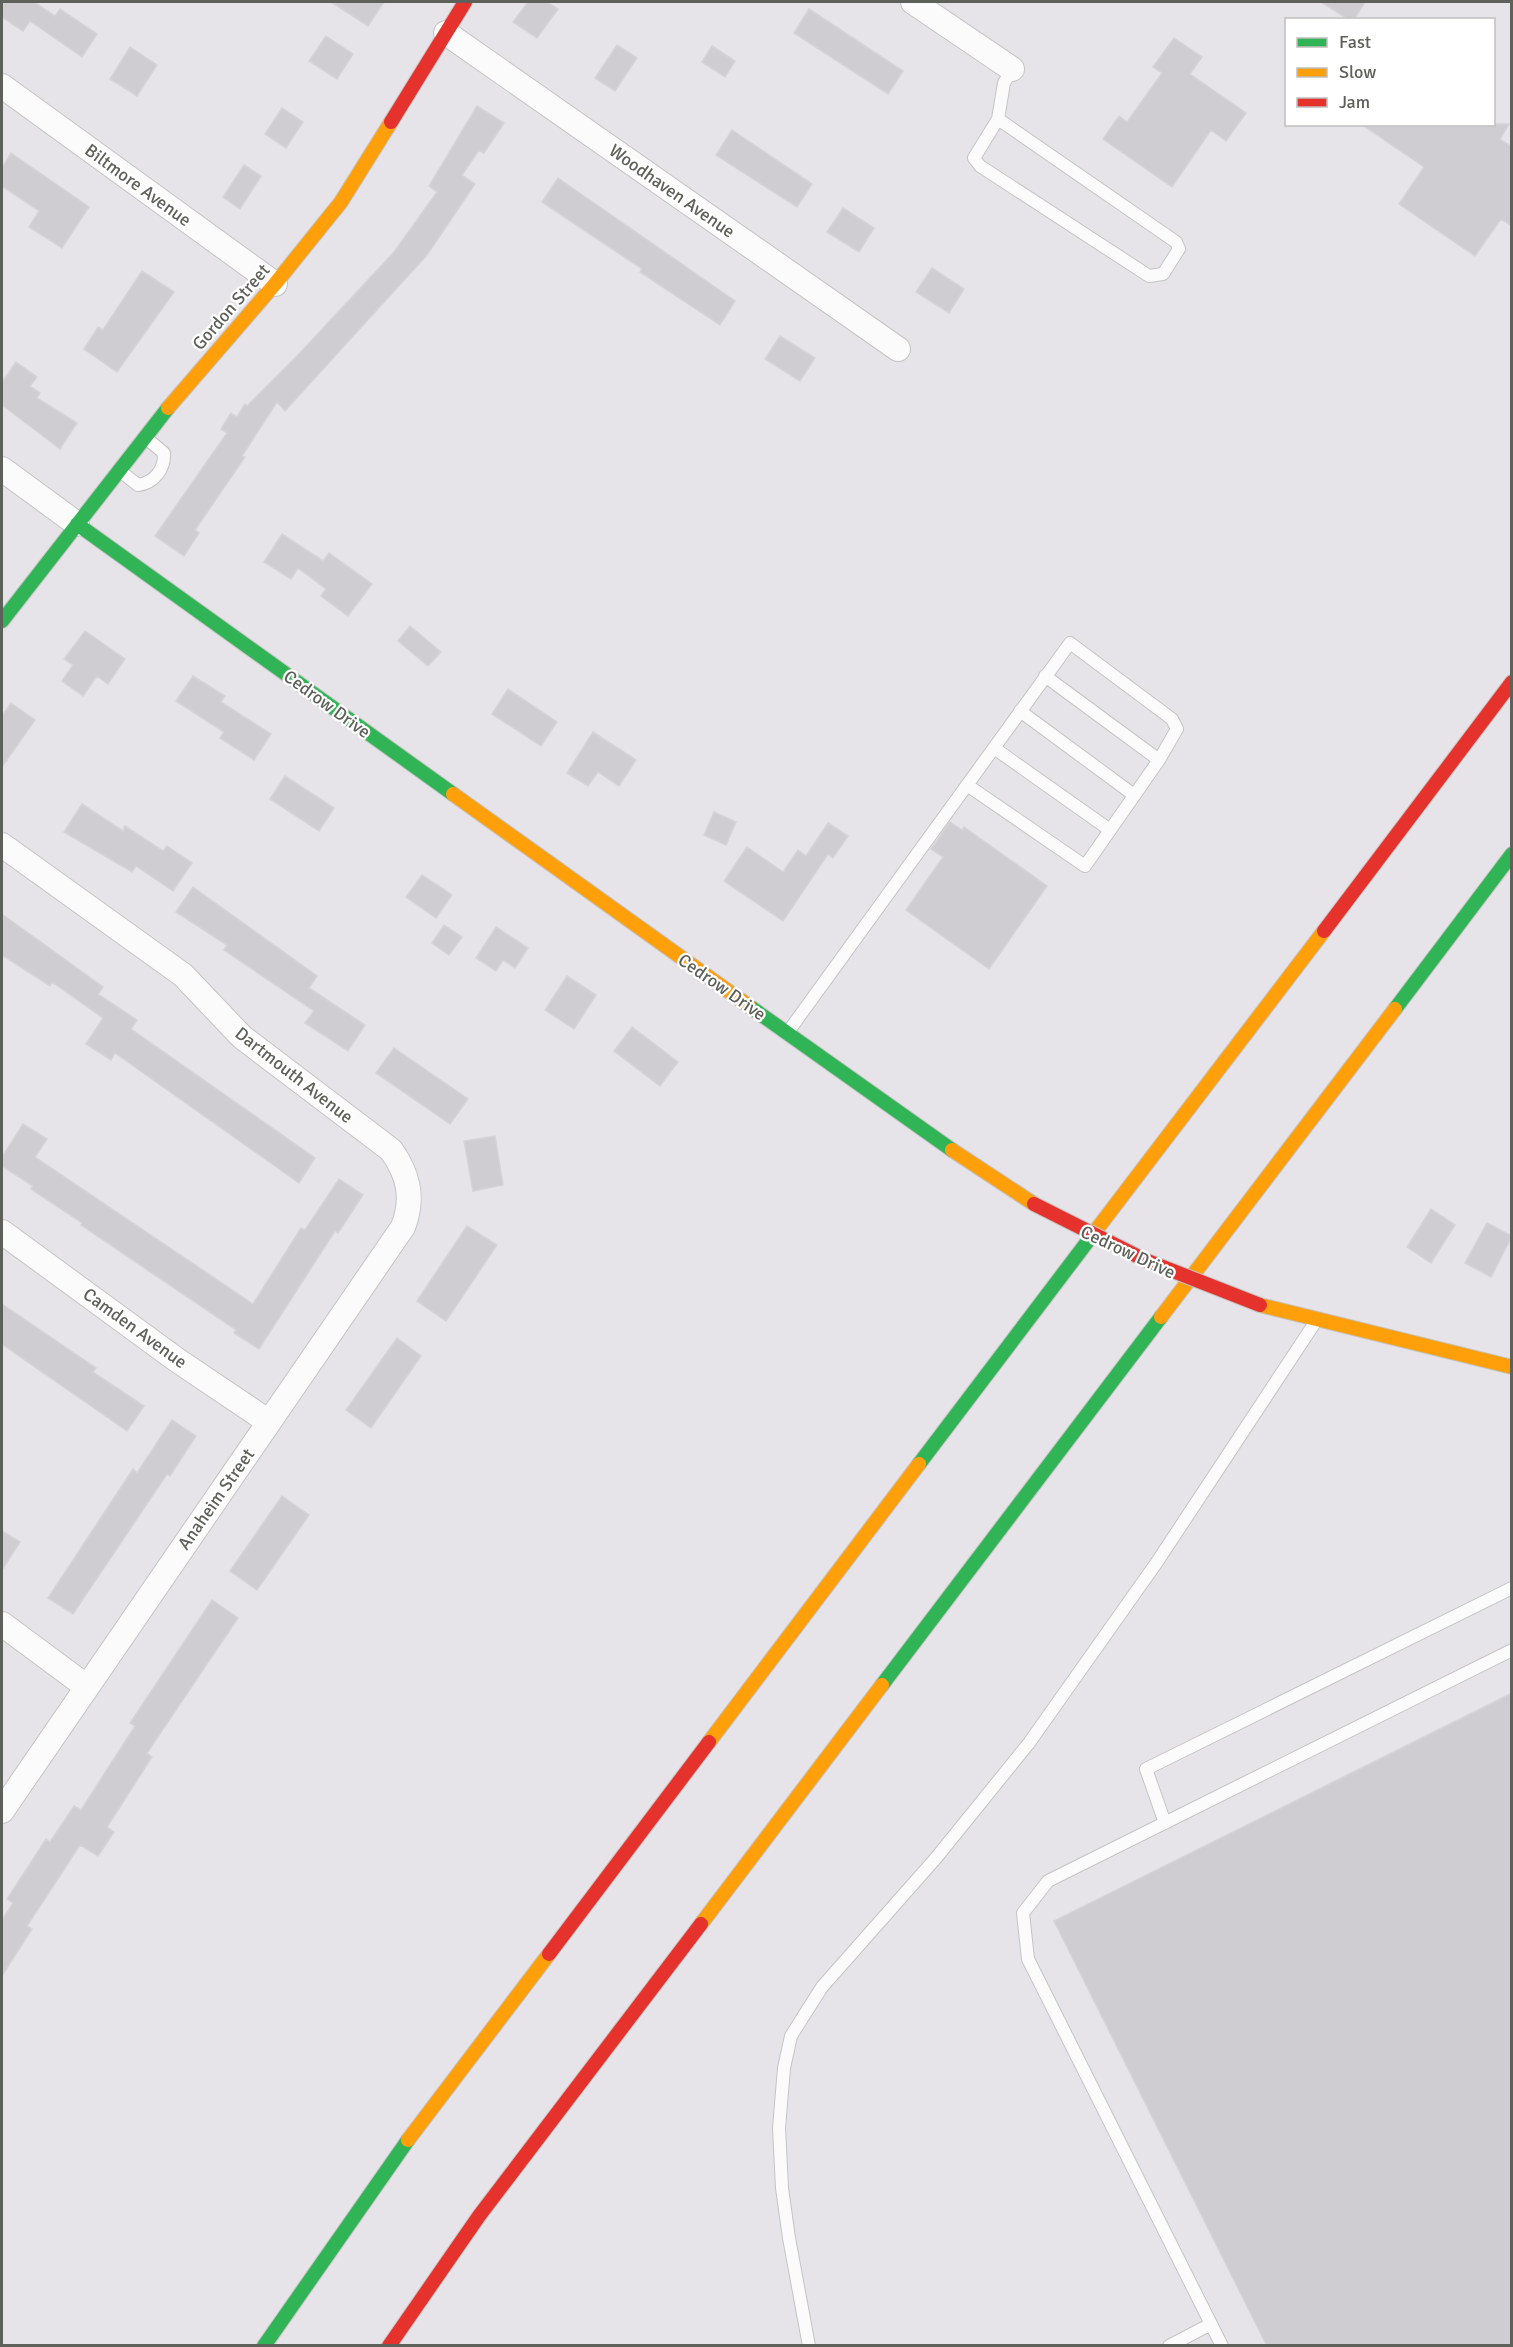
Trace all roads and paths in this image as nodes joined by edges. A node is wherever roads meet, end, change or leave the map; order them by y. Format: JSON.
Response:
{"nodes":[{"id":1,"x":465,"y":2,"type":"edge"},
{"id":2,"x":913,"y":2,"type":"edge"},
{"id":3,"x":446,"y":33,"type":"junction"},
{"id":4,"x":1012,"y":69,"type":"joint"},
{"id":5,"x":2,"y":86,"type":"edge"},
{"id":6,"x":998,"y":119,"type":"junction"},
{"id":7,"x":275,"y":285,"type":"junction"},
{"id":8,"x":898,"y":349,"type":"dead end"},
{"id":9,"x":145,"y":437,"type":"junction"},
{"id":10,"x":2,"y":469,"type":"edge"},
{"id":11,"x":119,"y":470,"type":"junction"},
{"id":12,"x":77,"y":524,"type":"junction"},
{"id":13,"x":2,"y":621,"type":"edge"},
{"id":14,"x":1045,"y":676,"type":"junction"},
{"id":15,"x":1512,"y":682,"type":"edge"},
{"id":16,"x":1020,"y":711,"type":"junction"},
{"id":17,"x":994,"y":748,"type":"junction"},
{"id":18,"x":1159,"y":760,"type":"junction"},
{"id":19,"x":967,"y":785,"type":"junction"},
{"id":20,"x":1134,"y":795,"type":"junction"},
{"id":21,"x":1110,"y":830,"type":"junction"},
{"id":22,"x":2,"y":845,"type":"edge"},
{"id":23,"x":1512,"y":854,"type":"edge"},
{"id":24,"x":787,"y":1033,"type":"junction"},
{"id":25,"x":408,"y":1180,"type":"joint"},
{"id":26,"x":2,"y":1232,"type":"edge"},
{"id":27,"x":1316,"y":1320,"type":"junction"},
{"id":28,"x":1512,"y":1367,"type":"edge"},
{"id":29,"x":269,"y":1422,"type":"junction"},
{"id":30,"x":1512,"y":1588,"type":"edge"},
{"id":31,"x":2,"y":1624,"type":"edge"},
{"id":32,"x":1512,"y":1650,"type":"edge"},
{"id":33,"x":87,"y":1687,"type":"junction"},
{"id":34,"x":2,"y":1810,"type":"edge"},
{"id":35,"x":1165,"y":1822,"type":"junction"},
{"id":36,"x":1211,"y":2324,"type":"junction"},
{"id":37,"x":264,"y":2346,"type":"edge"},
{"id":38,"x":389,"y":2346,"type":"edge"},
{"id":39,"x":810,"y":2346,"type":"edge"},
{"id":40,"x":1170,"y":2346,"type":"edge"},
{"id":41,"x":1222,"y":2346,"type":"edge"}],
"edges":[{"from":1,"to":3,"type":"main road","name":"Gordon Street"},
{"from":2,"to":4,"type":"street"},
{"from":3,"to":7,"type":"main road","name":"Gordon Street"},
{"from":3,"to":8,"type":"street","name":"Woodhaven Avenue"},
{"from":4,"to":6,"type":"lane"},
{"from":5,"to":7,"type":"street","name":"Biltmore Avenue"},
{"from":6,"to":6,"type":"lane"},
{"from":7,"to":9,"type":"main road","name":"Gordon Street"},
{"from":9,"to":11,"type":"main road","name":"Gordon Street"},
{"from":9,"to":11,"type":"lane"},
{"from":10,"to":12,"type":"street","name":"Cedrow Drive"},
{"from":11,"to":12,"type":"main road","name":"Gordon Street"},
{"from":12,"to":13,"type":"main road","name":"Gordon Street"},
{"from":12,"to":24,"type":"main road","name":"Cedrow Drive"},
{"from":14,"to":16,"type":"lane"},
{"from":14,"to":18,"type":"lane"},
{"from":14,"to":18,"type":"lane"},
{"from":15,"to":37,"type":"main road"},
{"from":16,"to":17,"type":"lane"},
{"from":16,"to":20,"type":"lane"},
{"from":17,"to":19,"type":"lane"},
{"from":17,"to":21,"type":"lane"},
{"from":18,"to":20,"type":"lane"},
{"from":19,"to":21,"type":"lane"},
{"from":19,"to":24,"type":"lane"},
{"from":20,"to":21,"type":"lane"},
{"from":22,"to":25,"type":"street","name":"Dartmouth Avenue"},
{"from":23,"to":38,"type":"main road"},
{"from":24,"to":27,"type":"main road","name":"Cedrow Drive","bridge":true},
{"from":25,"to":29,"type":"street","name":"Anaheim Street"},
{"from":26,"to":29,"type":"street","name":"Camden Avenue"},
{"from":27,"to":28,"type":"main road","name":"Cedrow Drive"},
{"from":27,"to":39,"type":"lane"},
{"from":29,"to":33,"type":"street","name":"Anaheim Street"},
{"from":30,"to":35,"type":"lane"},
{"from":31,"to":33,"type":"street"},
{"from":32,"to":35,"type":"lane"},
{"from":33,"to":34,"type":"street","name":"Anaheim Street"},
{"from":35,"to":36,"type":"lane"},
{"from":36,"to":40,"type":"lane"},
{"from":36,"to":41,"type":"lane"}]}
